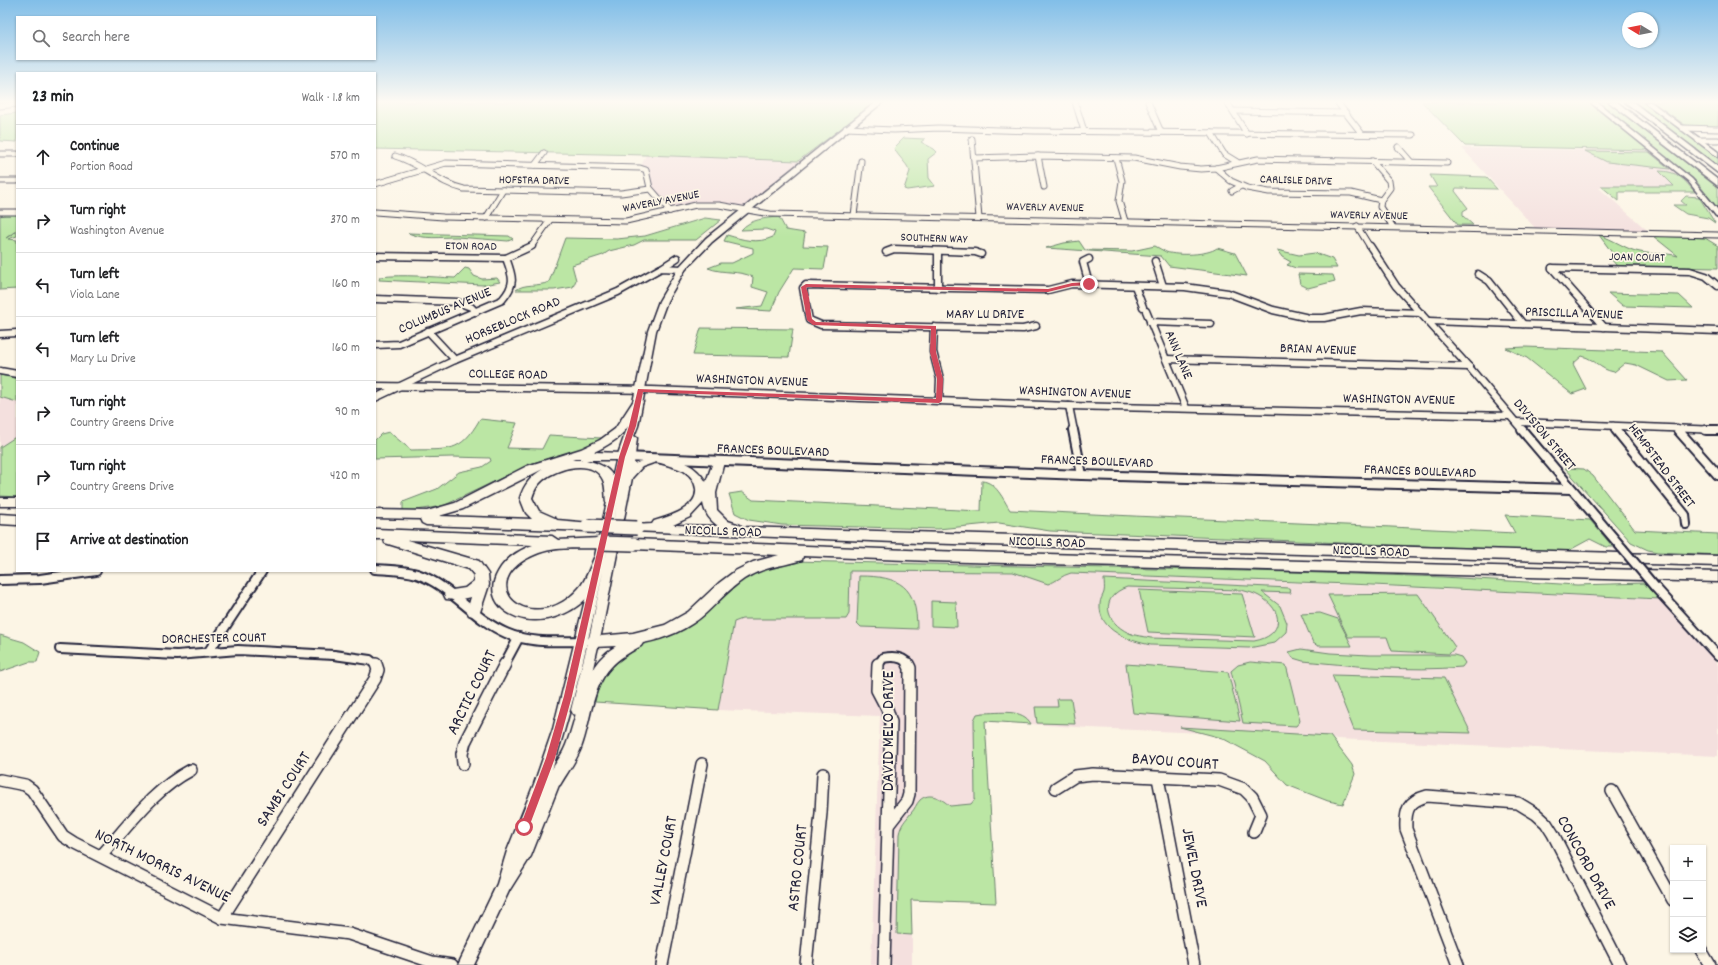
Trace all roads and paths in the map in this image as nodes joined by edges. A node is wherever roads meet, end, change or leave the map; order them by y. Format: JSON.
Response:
{"nodes":[{"id":1,"x":823,"y":147,"type":"edge"},
{"id":2,"x":973,"y":147,"type":"edge"},
{"id":3,"x":1220,"y":147,"type":"edge"},
{"id":4,"x":1398,"y":147,"type":"dead end"},
{"id":5,"x":1649,"y":147,"type":"edge"},
{"id":6,"x":1670,"y":147,"type":"edge"},
{"id":7,"x":1687,"y":147,"type":"edge"},
{"id":8,"x":1708,"y":147,"type":"edge"},
{"id":9,"x":544,"y":153,"type":"dead end"},
{"id":10,"x":0,"y":154,"type":"edge"},
{"id":11,"x":16,"y":154,"type":"edge"},
{"id":12,"x":1718,"y":154,"type":"edge"},
{"id":13,"x":395,"y":156,"type":"dead end"},
{"id":14,"x":1038,"y":156,"type":"junction"},
{"id":15,"x":974,"y":158,"type":"junction"},
{"id":16,"x":1116,"y":158,"type":"junction"},
{"id":17,"x":861,"y":161,"type":"dead end"},
{"id":18,"x":1372,"y":161,"type":"junction"},
{"id":19,"x":1237,"y":162,"type":"junction"},
{"id":20,"x":1411,"y":162,"type":"junction"},
{"id":21,"x":1447,"y":162,"type":"dead end"},
{"id":22,"x":535,"y":165,"type":"junction"},
{"id":23,"x":1216,"y":168,"type":"junction"},
{"id":24,"x":421,"y":169,"type":"junction"},
{"id":25,"x":1718,"y":171,"type":"edge"},
{"id":26,"x":0,"y":181,"type":"edge"},
{"id":27,"x":16,"y":181,"type":"edge"},
{"id":28,"x":376,"y":184,"type":"edge"},
{"id":29,"x":1718,"y":184,"type":"edge"},
{"id":30,"x":1242,"y":186,"type":"junction"},
{"id":31,"x":1044,"y":187,"type":"dead end"},
{"id":32,"x":650,"y":188,"type":"junction"},
{"id":33,"x":503,"y":190,"type":"junction"},
{"id":34,"x":1232,"y":191,"type":"dead end"},
{"id":35,"x":1381,"y":200,"type":"junction"},
{"id":36,"x":670,"y":211,"type":"junction"},
{"id":37,"x":744,"y":211,"type":"junction"},
{"id":38,"x":0,"y":212,"type":"edge"},
{"id":39,"x":16,"y":212,"type":"edge"},
{"id":40,"x":376,"y":212,"type":"edge"},
{"id":41,"x":854,"y":215,"type":"junction"},
{"id":42,"x":1718,"y":215,"type":"edge"},
{"id":43,"x":486,"y":218,"type":"junction"},
{"id":44,"x":979,"y":218,"type":"junction"},
{"id":45,"x":550,"y":220,"type":"junction"},
{"id":46,"x":1125,"y":221,"type":"junction"},
{"id":47,"x":1356,"y":226,"type":"junction"},
{"id":48,"x":1393,"y":227,"type":"junction"},
{"id":49,"x":1718,"y":235,"type":"edge"},
{"id":50,"x":938,"y":251,"type":"junction"},
{"id":51,"x":886,"y":252,"type":"dead end"},
{"id":52,"x":981,"y":254,"type":"dead end"},
{"id":53,"x":376,"y":256,"type":"edge"},
{"id":54,"x":506,"y":258,"type":"junction"},
{"id":55,"x":677,"y":258,"type":"dead end"},
{"id":56,"x":1089,"y":259,"type":"dead end"},
{"id":57,"x":1155,"y":261,"type":"dead end"},
{"id":58,"x":662,"y":268,"type":"junction"},
{"id":59,"x":682,"y":269,"type":"junction"},
{"id":60,"x":1478,"y":274,"type":"dead end"},
{"id":61,"x":1089,"y":284,"type":"junction"},
{"id":62,"x":1135,"y":286,"type":"junction"},
{"id":63,"x":1163,"y":286,"type":"junction"},
{"id":64,"x":1718,"y":286,"type":"edge"},
{"id":65,"x":938,"y":288,"type":"junction"},
{"id":66,"x":376,"y":299,"type":"edge"},
{"id":67,"x":476,"y":312,"type":"junction"},
{"id":68,"x":1421,"y":313,"type":"junction"},
{"id":69,"x":1429,"y":321,"type":"junction"},
{"id":70,"x":1150,"y":322,"type":"junction"},
{"id":71,"x":1210,"y":324,"type":"dead end"},
{"id":72,"x":1523,"y":324,"type":"junction"},
{"id":73,"x":1036,"y":326,"type":"dead end"},
{"id":74,"x":934,"y":327,"type":"junction"},
{"id":75,"x":1604,"y":327,"type":"junction"},
{"id":76,"x":428,"y":331,"type":"junction"},
{"id":77,"x":1718,"y":331,"type":"edge"},
{"id":78,"x":0,"y":333,"type":"edge"},
{"id":79,"x":16,"y":333,"type":"edge"},
{"id":80,"x":376,"y":346,"type":"edge"},
{"id":81,"x":1166,"y":359,"type":"junction"},
{"id":82,"x":455,"y":360,"type":"junction"},
{"id":83,"x":1469,"y":367,"type":"junction"},
{"id":84,"x":0,"y":371,"type":"edge"},
{"id":85,"x":16,"y":374,"type":"edge"},
{"id":86,"x":376,"y":386,"type":"edge"},
{"id":87,"x":399,"y":387,"type":"junction"},
{"id":88,"x":639,"y":396,"type":"junction"},
{"id":89,"x":376,"y":398,"type":"edge"},
{"id":90,"x":939,"y":401,"type":"junction"},
{"id":91,"x":1069,"y":406,"type":"junction"},
{"id":92,"x":1186,"y":408,"type":"junction"},
{"id":93,"x":1513,"y":419,"type":"junction"},
{"id":94,"x":1613,"y":426,"type":"junction"},
{"id":95,"x":1677,"y":428,"type":"junction"},
{"id":96,"x":1718,"y":430,"type":"edge"},
{"id":97,"x":626,"y":457,"type":"junction"},
{"id":98,"x":565,"y":458,"type":"junction"},
{"id":99,"x":659,"y":459,"type":"junction"},
{"id":100,"x":718,"y":462,"type":"junction"},
{"id":101,"x":1082,"y":475,"type":"junction"},
{"id":102,"x":1718,"y":475,"type":"edge"},
{"id":103,"x":627,"y":478,"type":"junction"},
{"id":104,"x":1571,"y":489,"type":"junction"},
{"id":105,"x":0,"y":502,"type":"edge"},
{"id":106,"x":16,"y":502,"type":"edge"},
{"id":107,"x":612,"y":502,"type":"junction"},
{"id":108,"x":376,"y":514,"type":"edge"},
{"id":109,"x":376,"y":518,"type":"edge"},
{"id":110,"x":0,"y":519,"type":"edge"},
{"id":111,"x":16,"y":520,"type":"edge"},
{"id":112,"x":1686,"y":524,"type":"dead end"},
{"id":113,"x":584,"y":526,"type":"junction"},
{"id":114,"x":637,"y":527,"type":"junction"},
{"id":115,"x":747,"y":531,"type":"junction"},
{"id":116,"x":376,"y":534,"type":"edge"},
{"id":117,"x":376,"y":538,"type":"edge"},
{"id":118,"x":583,"y":543,"type":"junction"},
{"id":119,"x":871,"y":554,"type":"junction"},
{"id":120,"x":600,"y":559,"type":"junction"},
{"id":121,"x":1718,"y":560,"type":"edge"},
{"id":122,"x":376,"y":569,"type":"edge"},
{"id":123,"x":89,"y":572,"type":"edge"},
{"id":124,"x":261,"y":572,"type":"edge"},
{"id":125,"x":1718,"y":577,"type":"edge"},
{"id":126,"x":0,"y":580,"type":"edge"},
{"id":127,"x":482,"y":581,"type":"junction"},
{"id":128,"x":451,"y":595,"type":"junction"},
{"id":129,"x":474,"y":611,"type":"junction"},
{"id":130,"x":519,"y":637,"type":"junction"},
{"id":131,"x":646,"y":638,"type":"junction"},
{"id":132,"x":588,"y":641,"type":"junction"},
{"id":133,"x":60,"y":650,"type":"dead end"},
{"id":134,"x":209,"y":651,"type":"junction"},
{"id":135,"x":1718,"y":656,"type":"edge"},
{"id":136,"x":375,"y":679,"type":"joint"},
{"id":137,"x":463,"y":764,"type":"dead end"},
{"id":138,"x":702,"y":764,"type":"dead end"},
{"id":139,"x":191,"y":770,"type":"dead end"},
{"id":140,"x":823,"y":774,"type":"dead end"},
{"id":141,"x":1158,"y":778,"type":"junction"},
{"id":142,"x":0,"y":780,"type":"edge"},
{"id":143,"x":554,"y":780,"type":"junction"},
{"id":144,"x":1056,"y":788,"type":"dead end"},
{"id":145,"x":1612,"y":791,"type":"dead end"},
{"id":146,"x":889,"y":824,"type":"junction"},
{"id":147,"x":1254,"y":832,"type":"dead end"},
{"id":148,"x":101,"y":856,"type":"junction"},
{"id":149,"x":504,"y":886,"type":"junction"},
{"id":150,"x":1670,"y":895,"type":"edge"},
{"id":151,"x":222,"y":918,"type":"junction"},
{"id":152,"x":1703,"y":953,"type":"edge"},
{"id":153,"x":452,"y":965,"type":"edge"},
{"id":154,"x":466,"y":965,"type":"edge"},
{"id":155,"x":662,"y":965,"type":"edge"},
{"id":156,"x":806,"y":965,"type":"edge"},
{"id":157,"x":884,"y":965,"type":"edge"},
{"id":158,"x":1194,"y":965,"type":"edge"},
{"id":159,"x":1458,"y":965,"type":"edge"},
{"id":160,"x":1620,"y":965,"type":"edge"},
{"id":161,"x":1710,"y":965,"type":"edge"}],
"edges":[{"from":1,"to":37,"type":"main road"},
{"from":2,"to":15,"type":"street"},
{"from":3,"to":19,"type":"street"},
{"from":4,"to":20,"type":"street"},
{"from":5,"to":42,"type":"main road"},
{"from":6,"to":29,"type":"highway"},
{"from":7,"to":25,"type":"highway"},
{"from":8,"to":12,"type":"main road"},
{"from":9,"to":22,"type":"street"},
{"from":10,"to":11,"type":"street"},
{"from":13,"to":24,"type":"street","name":"HOFSTRA DRIVE"},
{"from":14,"to":15,"type":"street"},
{"from":14,"to":16,"type":"street"},
{"from":14,"to":31,"type":"street"},
{"from":15,"to":44,"type":"street"},
{"from":16,"to":23,"type":"street"},
{"from":16,"to":46,"type":"street"},
{"from":17,"to":41,"type":"street"},
{"from":18,"to":19,"type":"street"},
{"from":18,"to":20,"type":"street"},
{"from":18,"to":35,"type":"street"},
{"from":19,"to":23,"type":"street"},
{"from":20,"to":21,"type":"street"},
{"from":22,"to":24,"type":"street"},
{"from":22,"to":32,"type":"street"},
{"from":23,"to":30,"type":"street","name":"CARLISLE DRIVE"},
{"from":24,"to":28,"type":"street"},
{"from":24,"to":33,"type":"street","name":"HOFSTRA DRIVE"},
{"from":26,"to":27,"type":"street"},
{"from":30,"to":34,"type":"street"},
{"from":30,"to":35,"type":"street","name":"CARLISLE DRIVE"},
{"from":32,"to":33,"type":"street","name":"HOFSTRA DRIVE"},
{"from":32,"to":36,"type":"street"},
{"from":33,"to":43,"type":"street"},
{"from":35,"to":48,"type":"street"},
{"from":36,"to":37,"type":"street","name":"WAVERLY AVENUE"},
{"from":36,"to":45,"type":"street","name":"WAVERLY AVENUE"},
{"from":37,"to":41,"type":"street","name":"WAVERLY AVENUE"},
{"from":37,"to":59,"type":"main road"},
{"from":38,"to":39,"type":"street"},
{"from":40,"to":43,"type":"street","name":"WAVERLY AVENUE"},
{"from":41,"to":44,"type":"street","name":"WAVERLY AVENUE"},
{"from":43,"to":45,"type":"street","name":"WAVERLY AVENUE"},
{"from":44,"to":46,"type":"street","name":"WAVERLY AVENUE"},
{"from":45,"to":54,"type":"street","name":"ETON ROAD"},
{"from":46,"to":47,"type":"street","name":"WAVERLY AVENUE"},
{"from":47,"to":48,"type":"street","name":"WAVERLY AVENUE"},
{"from":47,"to":68,"type":"street","name":"DIVISION STREET"},
{"from":48,"to":49,"type":"street","name":"WAVERLY AVENUE"},
{"from":50,"to":51,"type":"street","name":"SOUTHERN WAY"},
{"from":50,"to":52,"type":"street","name":"SOUTHERN WAY"},
{"from":50,"to":65,"type":"street"},
{"from":53,"to":54,"type":"street","name":"ETON ROAD"},
{"from":54,"to":67,"type":"street","name":"COLUMBUS AVENUE"},
{"from":55,"to":58,"type":"street","name":"HORSEBLOCK ROAD"},
{"from":56,"to":61,"type":"street"},
{"from":57,"to":63,"type":"street"},
{"from":58,"to":59,"type":"street"},
{"from":58,"to":82,"type":"street","name":"HORSEBLOCK ROAD"},
{"from":59,"to":88,"type":"main road"},
{"from":60,"to":72,"type":"street"},
{"from":61,"to":62,"type":"street"},
{"from":61,"to":65,"type":"street"},
{"from":62,"to":63,"type":"street"},
{"from":62,"to":70,"type":"street","name":"ANN LANE"},
{"from":63,"to":68,"type":"street"},
{"from":64,"to":75,"type":"street","name":"JOAN COURT"},
{"from":65,"to":74,"type":"street","name":"MARY LU DRIVE"},
{"from":66,"to":67,"type":"street"},
{"from":67,"to":76,"type":"street","name":"COLUMBUS AVENUE"},
{"from":68,"to":69,"type":"street","name":"DIVISION STREET"},
{"from":69,"to":72,"type":"street","name":"PRISCILLA AVENUE"},
{"from":69,"to":83,"type":"street","name":"DIVISION STREET"},
{"from":70,"to":71,"type":"street"},
{"from":70,"to":81,"type":"street","name":"ANN LANE"},
{"from":72,"to":75,"type":"street","name":"PRISCILLA AVENUE"},
{"from":73,"to":74,"type":"street","name":"MARY LU DRIVE"},
{"from":74,"to":90,"type":"street"},
{"from":75,"to":77,"type":"street","name":"PRISCILLA AVENUE"},
{"from":76,"to":80,"type":"street","name":"COLUMBUS AVENUE"},
{"from":76,"to":82,"type":"street"},
{"from":78,"to":79,"type":"street"},
{"from":81,"to":83,"type":"street","name":"BRIAN AVENUE"},
{"from":81,"to":92,"type":"street","name":"ANN LANE"},
{"from":82,"to":87,"type":"street","name":"HORSEBLOCK ROAD"},
{"from":83,"to":93,"type":"street","name":"DIVISION STREET"},
{"from":84,"to":85,"type":"street"},
{"from":86,"to":87,"type":"street","name":"COLLEGE ROAD"},
{"from":87,"to":88,"type":"street","name":"COLLEGE ROAD"},
{"from":87,"to":89,"type":"street","name":"HORSEBLOCK ROAD"},
{"from":88,"to":90,"type":"street","name":"WASHINGTON AVENUE"},
{"from":88,"to":97,"type":"main road"},
{"from":88,"to":98,"type":"highway"},
{"from":90,"to":91,"type":"street","name":"WASHINGTON AVENUE"},
{"from":91,"to":92,"type":"street","name":"WASHINGTON AVENUE"},
{"from":91,"to":101,"type":"street"},
{"from":92,"to":93,"type":"street","name":"WASHINGTON AVENUE"},
{"from":93,"to":94,"type":"street","name":"WASHINGTON AVENUE"},
{"from":93,"to":104,"type":"street","name":"DIVISION STREET"},
{"from":94,"to":95,"type":"street","name":"WASHINGTON AVENUE"},
{"from":94,"to":112,"type":"street","name":"HEMPSTEAD STREET"},
{"from":95,"to":96,"type":"street","name":"WASHINGTON AVENUE"},
{"from":95,"to":102,"type":"street"},
{"from":97,"to":98,"type":"highway"},
{"from":97,"to":99,"type":"street","name":"FRANCES BOULEVARD"},
{"from":97,"to":103,"type":"main road"},
{"from":97,"to":107,"type":"main road"},
{"from":98,"to":108,"type":"highway"},
{"from":99,"to":100,"type":"street","name":"FRANCES BOULEVARD"},
{"from":99,"to":103,"type":"main road"},
{"from":99,"to":114,"type":"highway"},
{"from":100,"to":101,"type":"street","name":"FRANCES BOULEVARD"},
{"from":100,"to":115,"type":"highway"},
{"from":101,"to":104,"type":"street","name":"FRANCES BOULEVARD"},
{"from":103,"to":132,"type":"main road"},
{"from":104,"to":135,"type":"street","name":"DIVISION STREET","bridge":true},
{"from":105,"to":106,"type":"highway"},
{"from":107,"to":113,"type":"highway"},
{"from":107,"to":120,"type":"main road"},
{"from":109,"to":113,"type":"highway","name":"NICOLLS ROAD"},
{"from":110,"to":111,"type":"highway"},
{"from":113,"to":114,"type":"highway","name":"NICOLLS ROAD","bridge":true},
{"from":114,"to":115,"type":"highway","name":"NICOLLS ROAD"},
{"from":115,"to":121,"type":"highway","name":"NICOLLS ROAD"},
{"from":116,"to":118,"type":"highway"},
{"from":117,"to":127,"type":"highway"},
{"from":118,"to":119,"type":"highway","name":"NICOLLS ROAD","bridge":true},
{"from":118,"to":120,"type":"highway"},
{"from":119,"to":125,"type":"highway","name":"NICOLLS ROAD"},
{"from":119,"to":131,"type":"highway"},
{"from":120,"to":132,"type":"main road"},
{"from":122,"to":128,"type":"street"},
{"from":123,"to":126,"type":"street"},
{"from":124,"to":134,"type":"street"},
{"from":127,"to":128,"type":"highway"},
{"from":127,"to":129,"type":"highway"},
{"from":128,"to":129,"type":"street"},
{"from":129,"to":130,"type":"street"},
{"from":130,"to":132,"type":"street"},
{"from":130,"to":137,"type":"street","name":"ARCTIC COURT"},
{"from":131,"to":132,"type":"highway"},
{"from":131,"to":143,"type":"highway"},
{"from":132,"to":143,"type":"main road"},
{"from":132,"to":149,"type":"main road"},
{"from":133,"to":134,"type":"street","name":"DORCHESTER COURT"},
{"from":134,"to":136,"type":"street","name":"DORCHESTER COURT"},
{"from":136,"to":151,"type":"street","name":"SAMBI COURT"},
{"from":138,"to":155,"type":"street","name":"VALLEY COURT"},
{"from":139,"to":148,"type":"street"},
{"from":140,"to":156,"type":"street","name":"ASTRO COURT"},
{"from":141,"to":144,"type":"street","name":"BAYOU COURT"},
{"from":141,"to":147,"type":"street","name":"BAYOU COURT"},
{"from":141,"to":158,"type":"street","name":"JEWEL DRIVE"},
{"from":142,"to":148,"type":"street","name":"NORTH MORRIS AVENUE"},
{"from":143,"to":149,"type":"main road"},
{"from":145,"to":150,"type":"street"},
{"from":146,"to":146,"type":"street","name":"DAVID MELO DRIVE"},
{"from":146,"to":157,"type":"street","name":"DAVID MELO DRIVE"},
{"from":148,"to":151,"type":"street","name":"NORTH MORRIS AVENUE"},
{"from":149,"to":154,"type":"main road"},
{"from":151,"to":153,"type":"street","name":"NORTH MORRIS AVENUE"},
{"from":152,"to":161,"type":"street"},
{"from":159,"to":160,"type":"street","name":"CONCORD DRIVE"}]}
